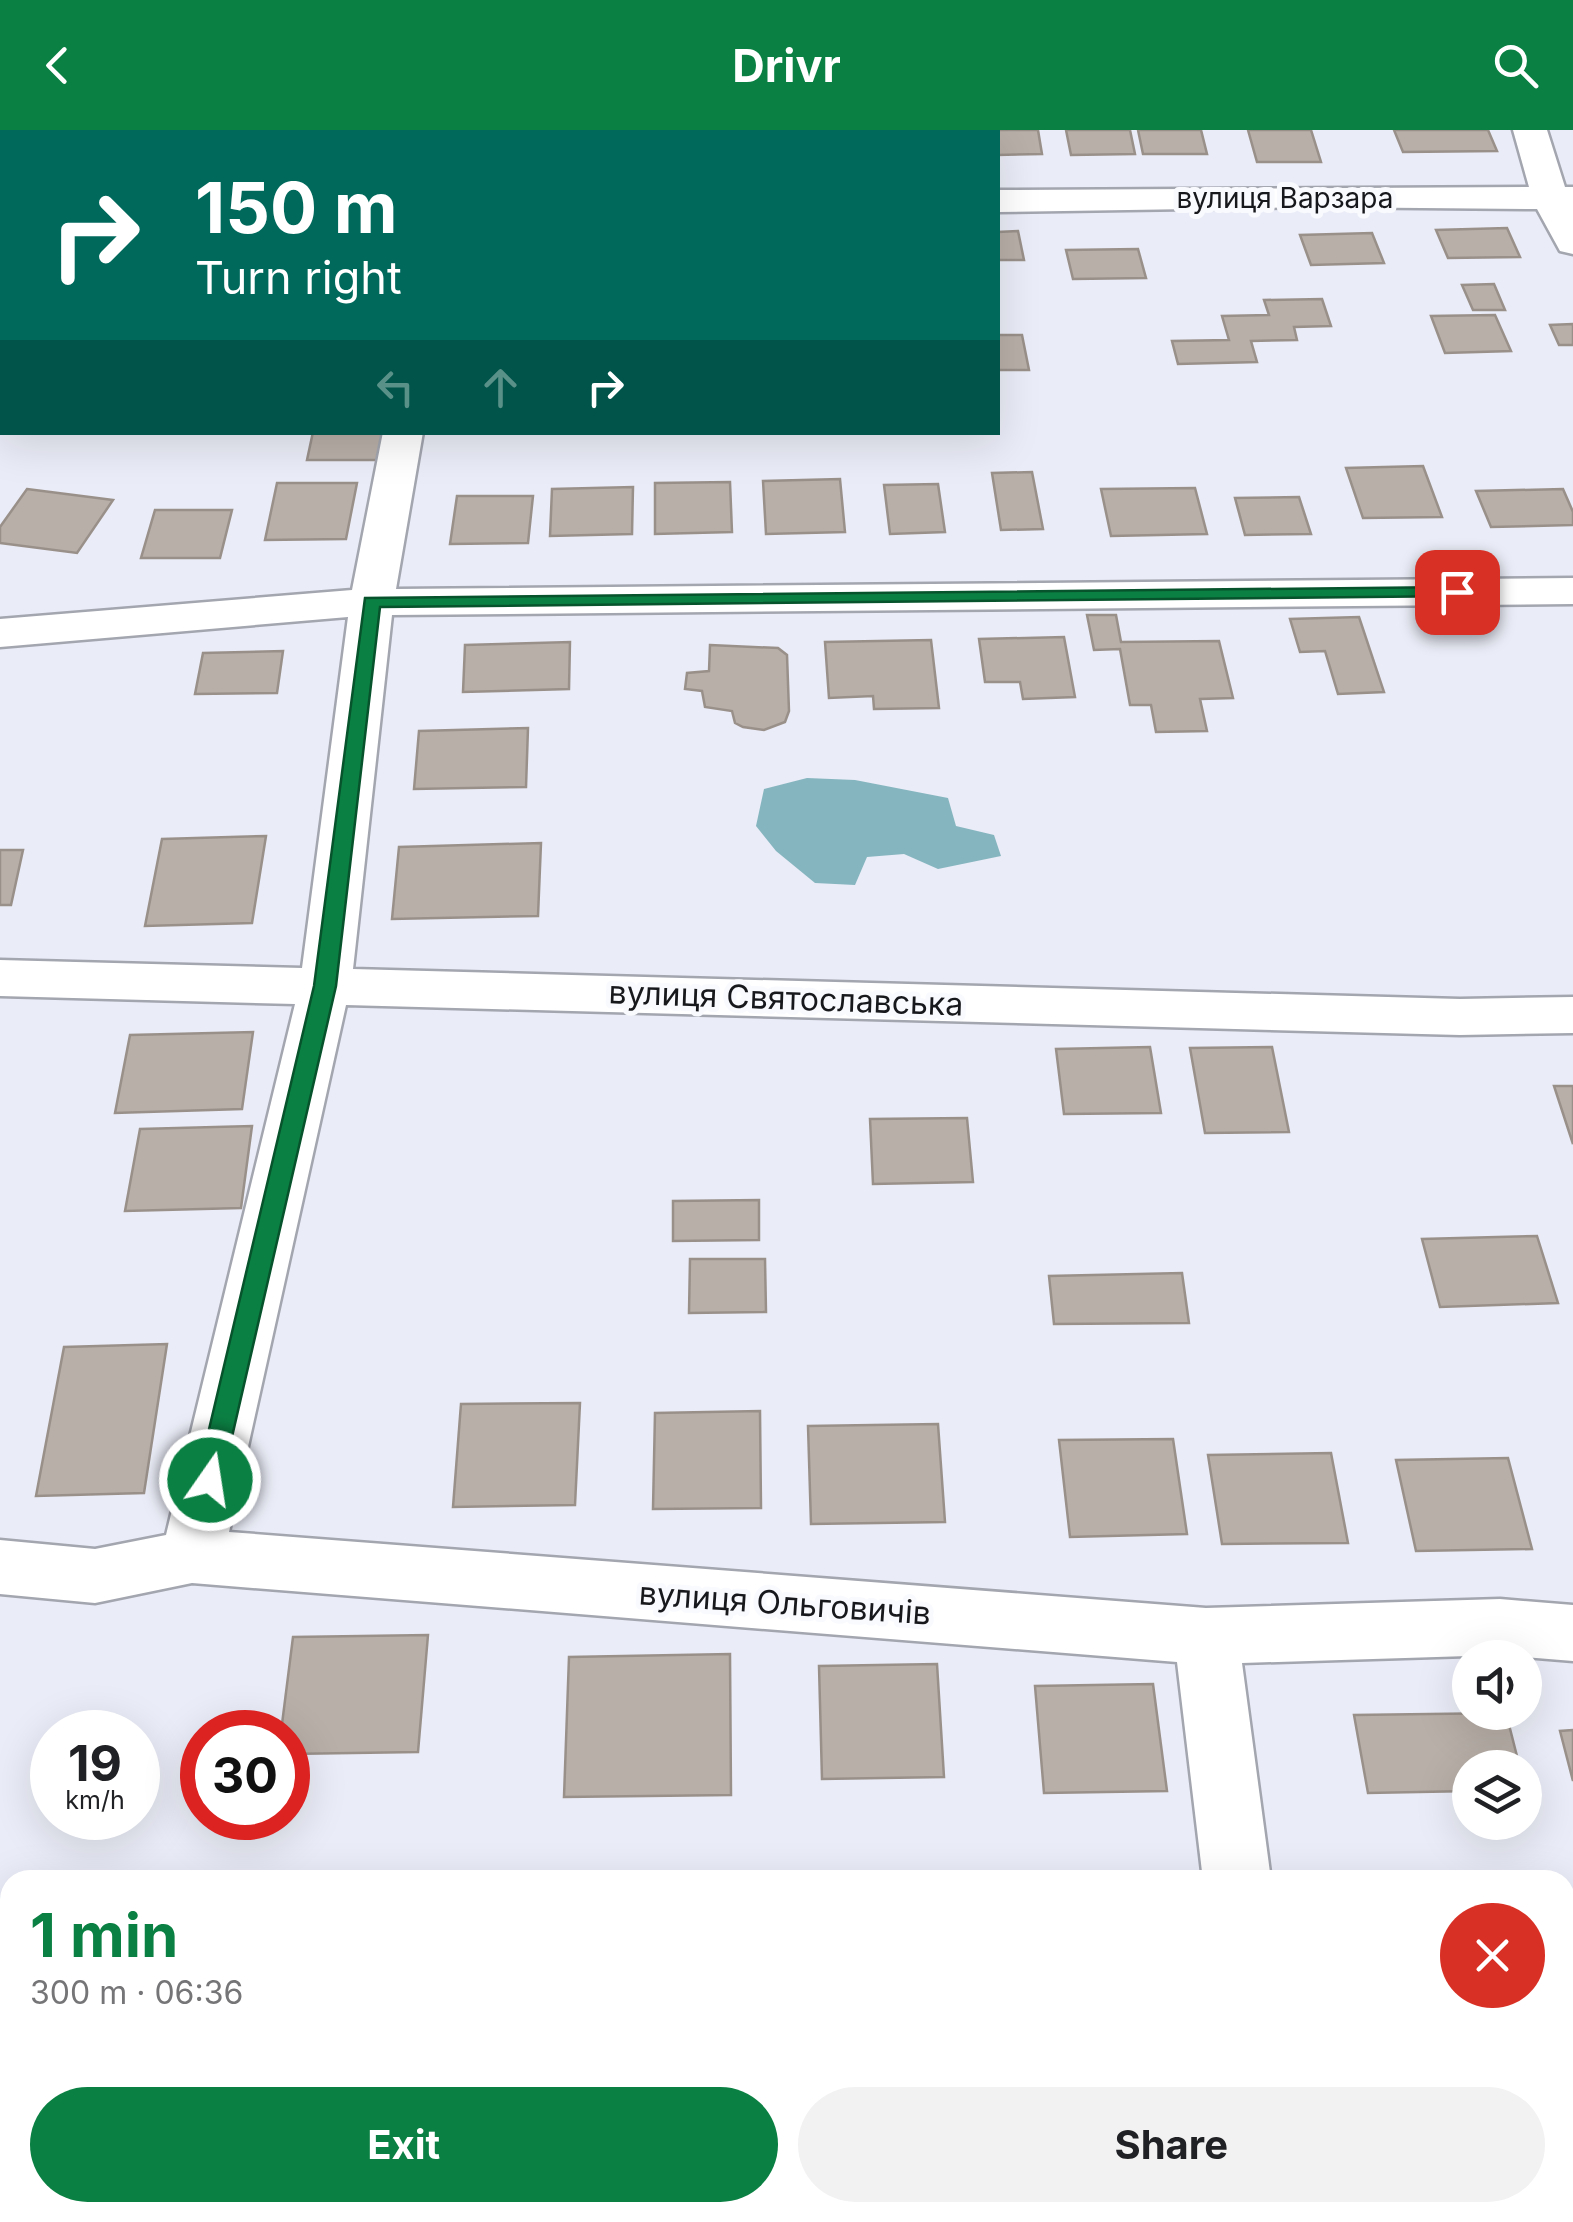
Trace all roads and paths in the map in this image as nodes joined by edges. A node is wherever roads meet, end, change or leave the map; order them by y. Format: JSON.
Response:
{"nodes":[{"id":1,"x":1530,"y":130,"type":"edge"},
{"id":2,"x":1562,"y":198,"type":"edge"},
{"id":3,"x":1000,"y":201,"type":"edge"},
{"id":4,"x":1573,"y":243,"type":"edge"},
{"id":5,"x":402,"y":435,"type":"edge"},
{"id":6,"x":1573,"y":591,"type":"edge"},
{"id":7,"x":372,"y":602,"type":"junction"},
{"id":8,"x":0,"y":634,"type":"edge"},
{"id":9,"x":0,"y":978,"type":"edge"},
{"id":10,"x":325,"y":986,"type":"junction"},
{"id":11,"x":1573,"y":1015,"type":"edge"},
{"id":12,"x":192,"y":1556,"type":"junction"},
{"id":13,"x":0,"y":1567,"type":"edge"},
{"id":14,"x":1573,"y":1633,"type":"edge"},
{"id":15,"x":1206,"y":1636,"type":"junction"},
{"id":16,"x":1236,"y":1870,"type":"edge"}],
"edges":[{"from":1,"to":2,"type":"street"},
{"from":2,"to":3,"type":"street","name":"вулиця Варзара"},
{"from":2,"to":4,"type":"street"},
{"from":5,"to":7,"type":"street"},
{"from":6,"to":7,"type":"street"},
{"from":7,"to":8,"type":"street"},
{"from":7,"to":10,"type":"street"},
{"from":9,"to":10,"type":"street","name":"вулиця Святославська"},
{"from":10,"to":11,"type":"street","name":"вулиця Святославська"},
{"from":10,"to":12,"type":"street"},
{"from":12,"to":13,"type":"street","name":"вулиця Ольговичів"},
{"from":12,"to":15,"type":"street","name":"вулиця Ольговичів"},
{"from":14,"to":15,"type":"street","name":"вулиця Ольговичів"},
{"from":15,"to":16,"type":"street"}]}
